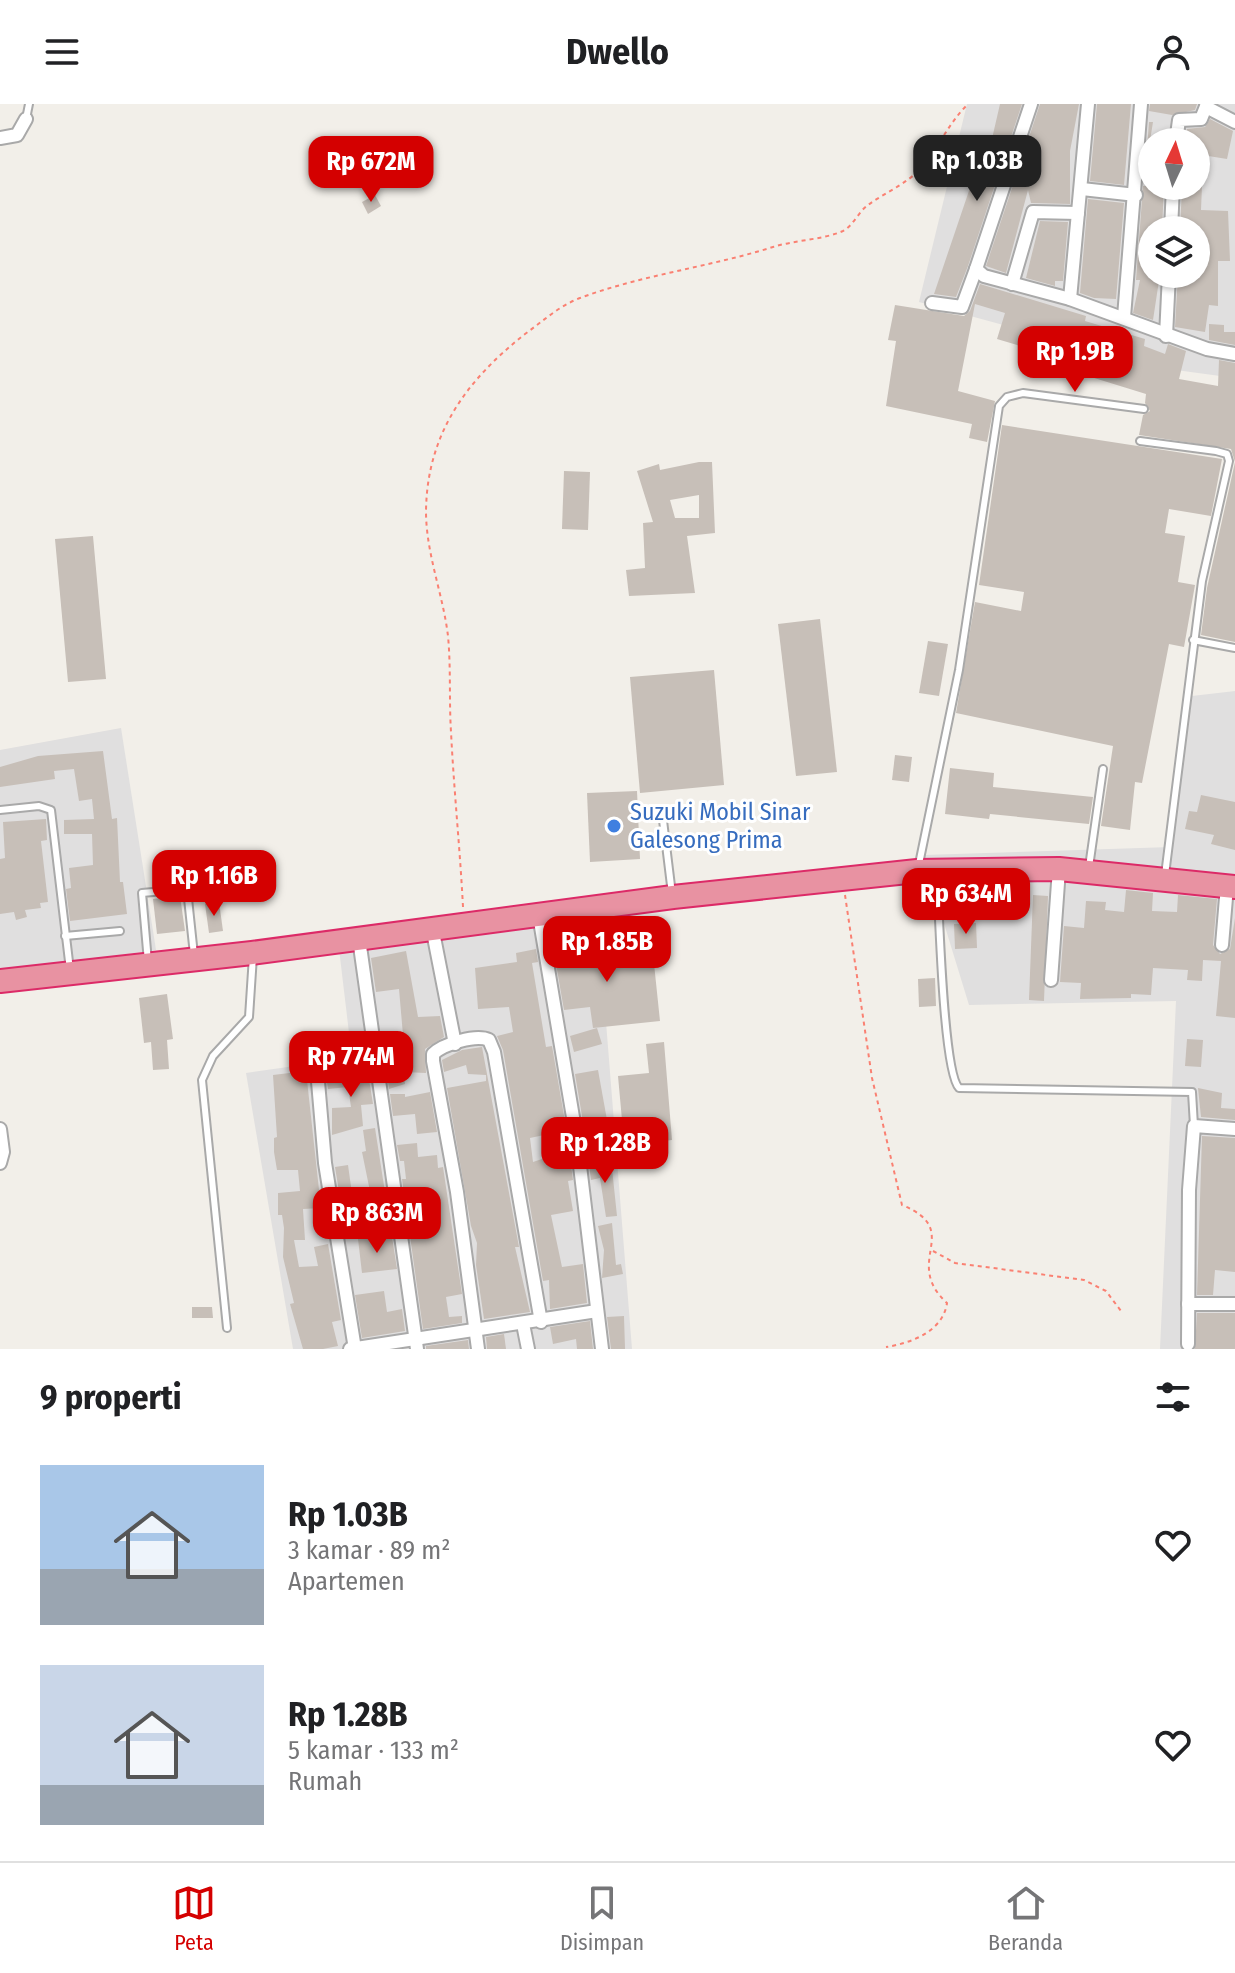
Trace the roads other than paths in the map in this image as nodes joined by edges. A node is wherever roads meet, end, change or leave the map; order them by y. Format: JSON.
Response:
{"nodes":[{"id":1,"x":29,"y":104,"type":"edge"},
{"id":2,"x":1031,"y":104,"type":"edge"},
{"id":3,"x":1088,"y":104,"type":"edge"},
{"id":4,"x":1141,"y":104,"type":"edge"},
{"id":5,"x":1206,"y":106,"type":"edge"},
{"id":6,"x":26,"y":119,"type":"joint"},
{"id":7,"x":1235,"y":122,"type":"edge"},
{"id":8,"x":1178,"y":128,"type":"edge"},
{"id":9,"x":0,"y":138,"type":"edge"},
{"id":10,"x":1082,"y":189,"type":"junction"},
{"id":11,"x":1136,"y":195,"type":"junction"},
{"id":12,"x":1078,"y":213,"type":"junction"},
{"id":13,"x":976,"y":269,"type":"junction"},
{"id":14,"x":1012,"y":284,"type":"junction"},
{"id":15,"x":1168,"y":288,"type":"edge"},
{"id":16,"x":1070,"y":299,"type":"junction"},
{"id":17,"x":932,"y":303,"type":"dead end"},
{"id":18,"x":1124,"y":317,"type":"junction"},
{"id":19,"x":1166,"y":336,"type":"junction"},
{"id":20,"x":1235,"y":354,"type":"edge"},
{"id":21,"x":1144,"y":409,"type":"dead end"},
{"id":22,"x":1140,"y":441,"type":"dead end"},
{"id":23,"x":1193,"y":640,"type":"junction"},
{"id":24,"x":1235,"y":648,"type":"edge"},
{"id":25,"x":1103,"y":769,"type":"dead end"},
{"id":26,"x":0,"y":810,"type":"edge"},
{"id":27,"x":662,"y":812,"type":"dead end"},
{"id":28,"x":1059,"y":869,"type":"junction"},
{"id":29,"x":927,"y":871,"type":"junction"},
{"id":30,"x":1089,"y":871,"type":"junction"},
{"id":31,"x":1164,"y":878,"type":"junction"},
{"id":32,"x":1231,"y":886,"type":"edge"},
{"id":33,"x":673,"y":897,"type":"junction"},
{"id":34,"x":539,"y":915,"type":"junction"},
{"id":35,"x":432,"y":927,"type":"junction"},
{"id":36,"x":120,"y":931,"type":"dead end"},
{"id":37,"x":65,"y":936,"type":"junction"},
{"id":38,"x":359,"y":939,"type":"junction"},
{"id":39,"x":1222,"y":945,"type":"dead end"},
{"id":40,"x":252,"y":953,"type":"junction"},
{"id":41,"x":194,"y":959,"type":"junction"},
{"id":42,"x":149,"y":965,"type":"junction"},
{"id":43,"x":70,"y":974,"type":"junction"},
{"id":44,"x":1051,"y":980,"type":"dead end"},
{"id":45,"x":0,"y":981,"type":"edge"},
{"id":46,"x":455,"y":1044,"type":"junction"},
{"id":47,"x":374,"y":1057,"type":"junction"},
{"id":48,"x":1194,"y":1126,"type":"junction"},
{"id":49,"x":0,"y":1129,"type":"edge"},
{"id":50,"x":1235,"y":1129,"type":"edge"},
{"id":51,"x":0,"y":1163,"type":"edge"},
{"id":52,"x":1188,"y":1304,"type":"junction"},
{"id":53,"x":1235,"y":1304,"type":"edge"},
{"id":54,"x":597,"y":1311,"type":"junction"},
{"id":55,"x":541,"y":1322,"type":"junction"},
{"id":56,"x":523,"y":1324,"type":"junction"},
{"id":57,"x":227,"y":1328,"type":"dead end"},
{"id":58,"x":476,"y":1330,"type":"junction"},
{"id":59,"x":416,"y":1344,"type":"edge"},
{"id":60,"x":1188,"y":1344,"type":"dead end"},
{"id":61,"x":354,"y":1349,"type":"edge"},
{"id":62,"x":478,"y":1349,"type":"edge"},
{"id":63,"x":528,"y":1349,"type":"edge"},
{"id":64,"x":602,"y":1349,"type":"edge"}],
"edges":[{"from":1,"to":6,"type":"lane"},
{"from":2,"to":13,"type":"street"},
{"from":3,"to":10,"type":"street"},
{"from":4,"to":11,"type":"street"},
{"from":5,"to":7,"type":"street"},
{"from":5,"to":8,"type":"street"},
{"from":6,"to":9,"type":"street"},
{"from":10,"to":11,"type":"street"},
{"from":10,"to":12,"type":"street"},
{"from":11,"to":18,"type":"street"},
{"from":12,"to":14,"type":"street"},
{"from":12,"to":16,"type":"street"},
{"from":13,"to":14,"type":"street"},
{"from":13,"to":17,"type":"street"},
{"from":14,"to":16,"type":"street"},
{"from":15,"to":19,"type":"street"},
{"from":16,"to":18,"type":"street"},
{"from":18,"to":19,"type":"street"},
{"from":19,"to":20,"type":"street"},
{"from":21,"to":29,"type":"lane"},
{"from":22,"to":23,"type":"lane"},
{"from":23,"to":24,"type":"lane"},
{"from":23,"to":31,"type":"lane"},
{"from":25,"to":30,"type":"lane"},
{"from":26,"to":37,"type":"lane"},
{"from":27,"to":33,"type":"lane"},
{"from":28,"to":29,"type":"highway"},
{"from":28,"to":30,"type":"highway"},
{"from":28,"to":44,"type":"street"},
{"from":29,"to":33,"type":"highway"},
{"from":29,"to":48,"type":"lane"},
{"from":30,"to":31,"type":"highway"},
{"from":31,"to":32,"type":"highway"},
{"from":32,"to":39,"type":"street"},
{"from":33,"to":34,"type":"highway"},
{"from":34,"to":35,"type":"highway"},
{"from":34,"to":54,"type":"street"},
{"from":35,"to":38,"type":"highway"},
{"from":35,"to":46,"type":"street"},
{"from":36,"to":37,"type":"lane"},
{"from":37,"to":43,"type":"lane"},
{"from":38,"to":40,"type":"highway"},
{"from":38,"to":47,"type":"street"},
{"from":40,"to":41,"type":"highway"},
{"from":40,"to":57,"type":"lane"},
{"from":41,"to":42,"type":"highway"},
{"from":41,"to":42,"type":"lane"},
{"from":42,"to":43,"type":"highway"},
{"from":43,"to":45,"type":"highway"},
{"from":46,"to":55,"type":"street"},
{"from":46,"to":58,"type":"street"},
{"from":47,"to":59,"type":"street"},
{"from":47,"to":61,"type":"street"},
{"from":48,"to":50,"type":"street"},
{"from":48,"to":52,"type":"street"},
{"from":49,"to":51,"type":"street"},
{"from":52,"to":53,"type":"street"},
{"from":52,"to":60,"type":"street"},
{"from":54,"to":55,"type":"street"},
{"from":54,"to":64,"type":"street"},
{"from":55,"to":56,"type":"street"},
{"from":56,"to":58,"type":"street"},
{"from":56,"to":63,"type":"street"},
{"from":58,"to":59,"type":"street"},
{"from":58,"to":62,"type":"street"},
{"from":59,"to":61,"type":"street"}]}
